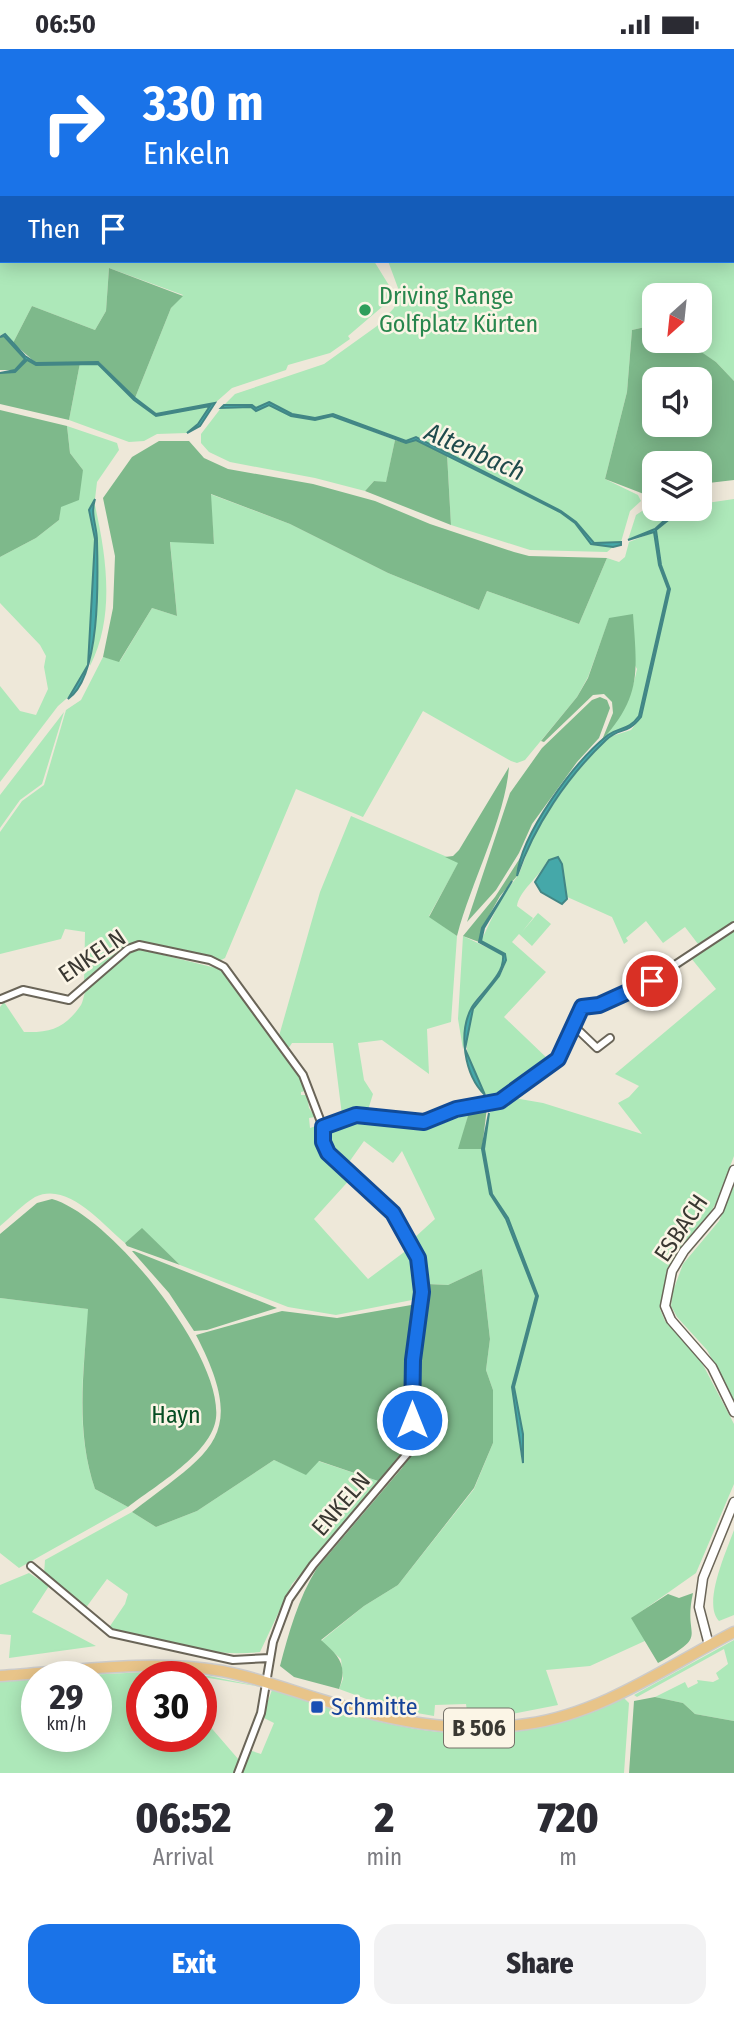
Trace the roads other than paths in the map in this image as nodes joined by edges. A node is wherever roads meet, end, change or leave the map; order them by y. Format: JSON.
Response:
{"nodes":[{"id":1,"x":734,"y":926,"type":"edge"},
{"id":2,"x":1,"y":999,"type":"edge"},
{"id":3,"x":572,"y":1024,"type":"junction"},
{"id":4,"x":610,"y":1038,"type":"dead end"},
{"id":5,"x":323,"y":1127,"type":"junction"},
{"id":6,"x":734,"y":1170,"type":"edge"},
{"id":7,"x":734,"y":1412,"type":"edge"},
{"id":8,"x":734,"y":1502,"type":"edge"},
{"id":9,"x":30,"y":1566,"type":"dead end"},
{"id":10,"x":734,"y":1632,"type":"edge"},
{"id":11,"x":709,"y":1645,"type":"junction"},
{"id":12,"x":270,"y":1658,"type":"junction"},
{"id":13,"x":0,"y":1675,"type":"edge"},
{"id":14,"x":268,"y":1683,"type":"junction"},
{"id":15,"x":238,"y":1773,"type":"edge"}],
"edges":[{"from":1,"to":3,"type":"street"},
{"from":2,"to":5,"type":"street","name":"ENKELN"},
{"from":3,"to":4,"type":"street"},
{"from":3,"to":5,"type":"street"},
{"from":5,"to":12,"type":"street","name":"ENKELN"},
{"from":6,"to":7,"type":"street","name":"ESBACH"},
{"from":8,"to":11,"type":"street"},
{"from":9,"to":12,"type":"street"},
{"from":10,"to":11,"type":"main road","number":"B 506"},
{"from":11,"to":14,"type":"main road","number":"B 506"},
{"from":12,"to":14,"type":"street","name":"ENKELN"},
{"from":13,"to":14,"type":"main road","number":"B 506"},
{"from":14,"to":15,"type":"street","name":"ENKELN"}]}
